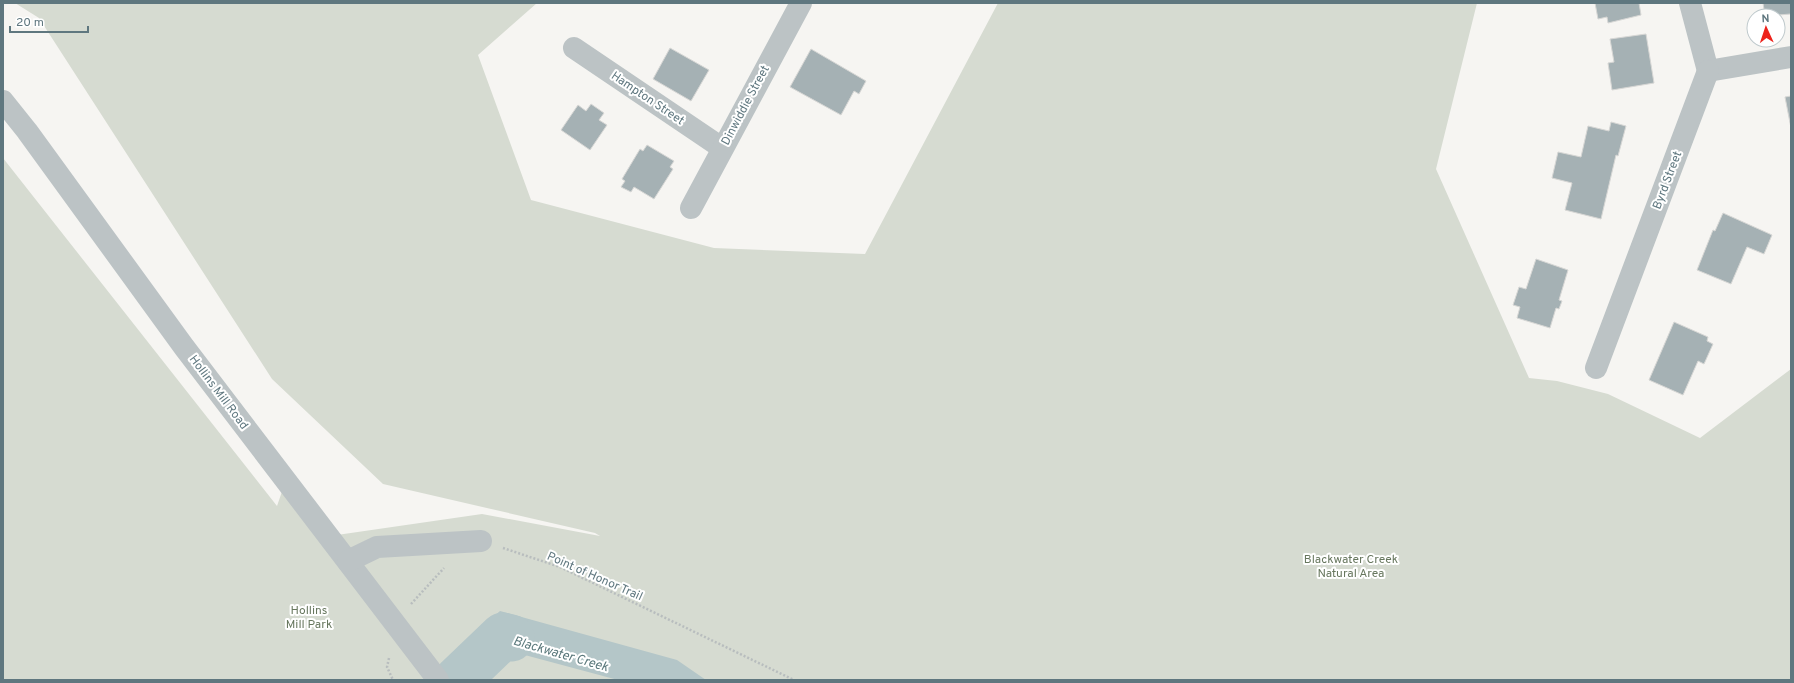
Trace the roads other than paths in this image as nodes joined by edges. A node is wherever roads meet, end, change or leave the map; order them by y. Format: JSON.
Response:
{"nodes":[{"id":1,"x":801,"y":3,"type":"edge"},
{"id":2,"x":1690,"y":3,"type":"edge"},
{"id":3,"x":574,"y":48,"type":"dead end"},
{"id":4,"x":1791,"y":57,"type":"edge"},
{"id":5,"x":1708,"y":71,"type":"junction"},
{"id":6,"x":3,"y":101,"type":"edge"},
{"id":7,"x":722,"y":148,"type":"junction"},
{"id":8,"x":691,"y":208,"type":"dead end"},
{"id":9,"x":1596,"y":368,"type":"dead end"},
{"id":10,"x":481,"y":541,"type":"road end"},
{"id":11,"x":348,"y":561,"type":"junction"},
{"id":12,"x":438,"y":680,"type":"edge"}],
"edges":[{"from":1,"to":7,"type":"street","name":"Dinwiddie Street"},
{"from":2,"to":5,"type":"street"},
{"from":3,"to":7,"type":"street","name":"Hampton Street"},
{"from":4,"to":5,"type":"street"},
{"from":5,"to":9,"type":"street","name":"Byrd Street"},
{"from":6,"to":11,"type":"street","name":"Hollins Mill Road"},
{"from":7,"to":8,"type":"street","name":"Dinwiddie Street"},
{"from":10,"to":11,"type":"street"},
{"from":11,"to":12,"type":"street","name":"Hollins Mill Road"}]}
